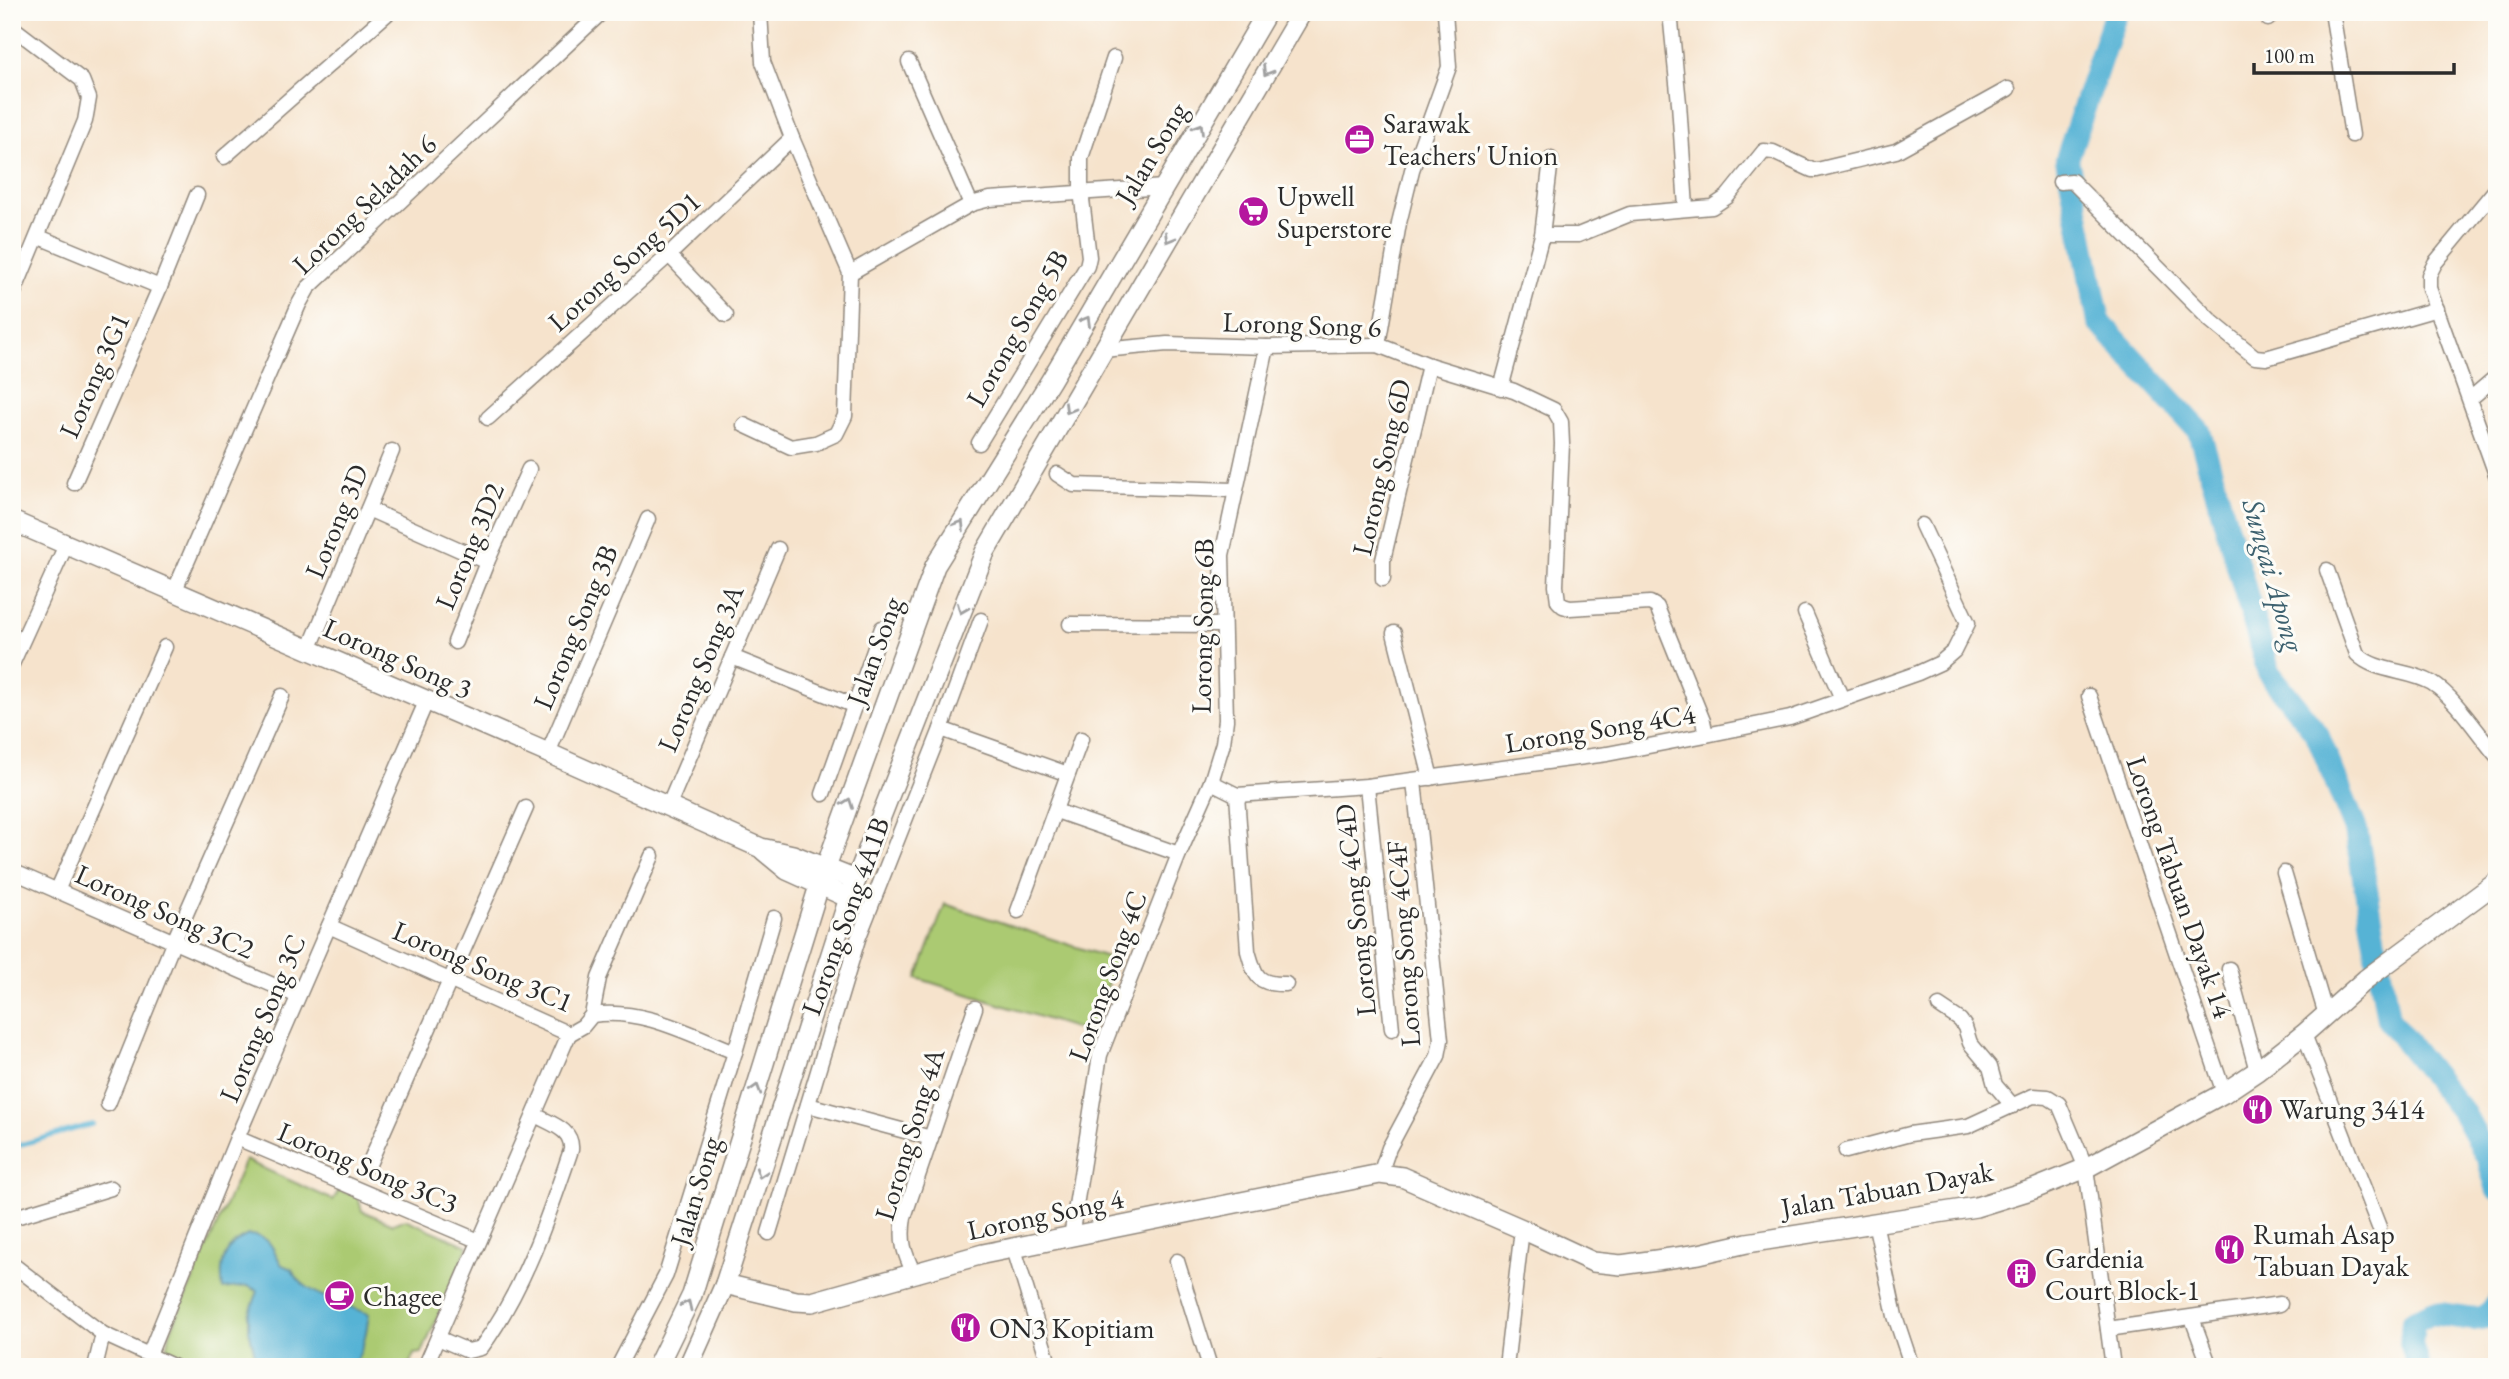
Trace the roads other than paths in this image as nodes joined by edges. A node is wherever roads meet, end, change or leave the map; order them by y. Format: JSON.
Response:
{"nodes":[{"id":1,"x":389,"y":12,"type":"edge"},
{"id":2,"x":602,"y":12,"type":"edge"},
{"id":3,"x":760,"y":12,"type":"edge"},
{"id":4,"x":1267,"y":12,"type":"edge"},
{"id":5,"x":1302,"y":12,"type":"edge"},
{"id":6,"x":1445,"y":12,"type":"edge"},
{"id":7,"x":1670,"y":12,"type":"edge"},
{"id":8,"x":2332,"y":12,"type":"edge"},
{"id":9,"x":12,"y":27,"type":"edge"},
{"id":10,"x":1114,"y":58,"type":"dead end"},
{"id":11,"x":909,"y":62,"type":"dead end"},
{"id":12,"x":2008,"y":89,"type":"dead end"},
{"id":13,"x":2353,"y":135,"type":"dead end"},
{"id":14,"x":792,"y":138,"type":"junction"},
{"id":15,"x":224,"y":157,"type":"dead end"},
{"id":16,"x":1551,"y":159,"type":"dead end"},
{"id":17,"x":1203,"y":179,"type":"junction"},
{"id":18,"x":2066,"y":182,"type":"dead end"},
{"id":19,"x":1164,"y":187,"type":"junction"},
{"id":20,"x":2497,"y":188,"type":"edge"},
{"id":21,"x":1081,"y":191,"type":"junction"},
{"id":22,"x":197,"y":195,"type":"dead end"},
{"id":23,"x":971,"y":204,"type":"junction"},
{"id":24,"x":1686,"y":208,"type":"junction"},
{"id":25,"x":1542,"y":234,"type":"junction"},
{"id":26,"x":39,"y":237,"type":"junction"},
{"id":27,"x":669,"y":255,"type":"junction"},
{"id":28,"x":850,"y":272,"type":"junction"},
{"id":29,"x":160,"y":287,"type":"junction"},
{"id":30,"x":12,"y":297,"type":"edge"},
{"id":31,"x":2437,"y":309,"type":"junction"},
{"id":32,"x":726,"y":314,"type":"dead end"},
{"id":33,"x":1378,"y":345,"type":"junction"},
{"id":34,"x":1266,"y":347,"type":"junction"},
{"id":35,"x":1103,"y":350,"type":"junction"},
{"id":36,"x":1429,"y":365,"type":"junction"},
{"id":37,"x":2497,"y":376,"type":"edge"},
{"id":38,"x":1051,"y":380,"type":"junction"},
{"id":39,"x":1501,"y":388,"type":"junction"},
{"id":40,"x":2470,"y":399,"type":"junction"},
{"id":41,"x":488,"y":418,"type":"dead end"},
{"id":42,"x":744,"y":425,"type":"dead end"},
{"id":43,"x":979,"y":443,"type":"dead end"},
{"id":44,"x":392,"y":451,"type":"dead end"},
{"id":45,"x":529,"y":469,"type":"dead end"},
{"id":46,"x":1057,"y":474,"type":"dead end"},
{"id":47,"x":2497,"y":477,"type":"edge"},
{"id":48,"x":74,"y":483,"type":"dead end"},
{"id":49,"x":1234,"y":490,"type":"junction"},
{"id":50,"x":368,"y":509,"type":"junction"},
{"id":51,"x":648,"y":519,"type":"dead end"},
{"id":52,"x":12,"y":521,"type":"edge"},
{"id":53,"x":1922,"y":525,"type":"dead end"},
{"id":54,"x":66,"y":545,"type":"junction"},
{"id":55,"x":778,"y":549,"type":"dead end"},
{"id":56,"x":487,"y":562,"type":"junction"},
{"id":57,"x":2327,"y":570,"type":"dead end"},
{"id":58,"x":1382,"y":579,"type":"dead end"},
{"id":59,"x":174,"y":592,"type":"junction"},
{"id":60,"x":1805,"y":613,"type":"dead end"},
{"id":61,"x":981,"y":620,"type":"dead end"},
{"id":62,"x":1070,"y":624,"type":"dead end"},
{"id":63,"x":1223,"y":625,"type":"junction"},
{"id":64,"x":882,"y":628,"type":"dead end"},
{"id":65,"x":1394,"y":633,"type":"dead end"},
{"id":66,"x":454,"y":642,"type":"dead end"},
{"id":67,"x":164,"y":647,"type":"dead end"},
{"id":68,"x":309,"y":650,"type":"junction"},
{"id":69,"x":732,"y":657,"type":"junction"},
{"id":70,"x":12,"y":664,"type":"edge"},
{"id":71,"x":282,"y":696,"type":"dead end"},
{"id":72,"x":2090,"y":696,"type":"dead end"},
{"id":73,"x":1842,"y":699,"type":"junction"},
{"id":74,"x":426,"y":702,"type":"junction"},
{"id":75,"x":855,"y":706,"type":"junction"},
{"id":76,"x":941,"y":729,"type":"junction"},
{"id":77,"x":1706,"y":736,"type":"junction"},
{"id":78,"x":1081,"y":738,"type":"dead end"},
{"id":79,"x":548,"y":753,"type":"junction"},
{"id":80,"x":2497,"y":756,"type":"edge"},
{"id":81,"x":1068,"y":774,"type":"junction"},
{"id":82,"x":1431,"y":778,"type":"junction"},
{"id":83,"x":1414,"y":780,"type":"junction"},
{"id":84,"x":1211,"y":782,"type":"junction"},
{"id":85,"x":1367,"y":786,"type":"junction"},
{"id":86,"x":823,"y":794,"type":"dead end"},
{"id":87,"x":1237,"y":795,"type":"junction"},
{"id":88,"x":668,"y":807,"type":"junction"},
{"id":89,"x":526,"y":808,"type":"dead end"},
{"id":90,"x":1056,"y":811,"type":"junction"},
{"id":91,"x":1179,"y":854,"type":"junction"},
{"id":92,"x":652,"y":856,"type":"dead end"},
{"id":93,"x":12,"y":871,"type":"edge"},
{"id":94,"x":2284,"y":873,"type":"dead end"},
{"id":95,"x":822,"y":877,"type":"junction"},
{"id":96,"x":2497,"y":882,"type":"edge"},
{"id":97,"x":852,"y":889,"type":"junction"},
{"id":98,"x":57,"y":891,"type":"junction"},
{"id":99,"x":1018,"y":911,"type":"dead end"},
{"id":100,"x":774,"y":918,"type":"dead end"},
{"id":101,"x":329,"y":926,"type":"junction"},
{"id":102,"x":174,"y":941,"type":"junction"},
{"id":103,"x":2230,"y":969,"type":"dead end"},
{"id":104,"x":449,"y":980,"type":"junction"},
{"id":105,"x":1286,"y":984,"type":"dead end"},
{"id":106,"x":298,"y":996,"type":"junction"},
{"id":107,"x":1939,"y":1006,"type":"dead end"},
{"id":108,"x":975,"y":1008,"type":"dead end"},
{"id":109,"x":592,"y":1015,"type":"junction"},
{"id":110,"x":2326,"y":1015,"type":"junction"},
{"id":111,"x":1392,"y":1029,"type":"dead end"},
{"id":112,"x":569,"y":1034,"type":"junction"},
{"id":113,"x":2304,"y":1034,"type":"junction"},
{"id":114,"x":735,"y":1052,"type":"junction"},
{"id":115,"x":2257,"y":1071,"type":"junction"},
{"id":116,"x":2224,"y":1093,"type":"junction"},
{"id":117,"x":108,"y":1104,"type":"dead end"},
{"id":118,"x":808,"y":1105,"type":"junction"},
{"id":119,"x":2013,"y":1106,"type":"junction"},
{"id":120,"x":535,"y":1115,"type":"junction"},
{"id":121,"x":237,"y":1138,"type":"junction"},
{"id":122,"x":931,"y":1138,"type":"junction"},
{"id":123,"x":1846,"y":1151,"type":"dead end"},
{"id":124,"x":369,"y":1164,"type":"dead end"},
{"id":125,"x":2086,"y":1168,"type":"junction"},
{"id":126,"x":1380,"y":1174,"type":"junction"},
{"id":127,"x":111,"y":1188,"type":"dead end"},
{"id":128,"x":12,"y":1218,"type":"edge"},
{"id":129,"x":1875,"y":1222,"type":"junction"},
{"id":130,"x":2379,"y":1227,"type":"dead end"},
{"id":131,"x":1522,"y":1229,"type":"junction"},
{"id":132,"x":769,"y":1233,"type":"dead end"},
{"id":133,"x":1071,"y":1237,"type":"junction"},
{"id":134,"x":479,"y":1241,"type":"junction"},
{"id":135,"x":1014,"y":1249,"type":"junction"},
{"id":136,"x":1177,"y":1261,"type":"dead end"},
{"id":137,"x":12,"y":1264,"type":"edge"},
{"id":138,"x":914,"y":1274,"type":"junction"},
{"id":139,"x":725,"y":1284,"type":"junction"},
{"id":140,"x":2280,"y":1304,"type":"dead end"},
{"id":141,"x":2193,"y":1318,"type":"junction"},
{"id":142,"x":2108,"y":1329,"type":"junction"},
{"id":143,"x":103,"y":1334,"type":"junction"},
{"id":144,"x":438,"y":1338,"type":"junction"},
{"id":145,"x":149,"y":1354,"type":"junction"},
{"id":146,"x":95,"y":1367,"type":"edge"},
{"id":147,"x":176,"y":1367,"type":"edge"},
{"id":148,"x":425,"y":1367,"type":"edge"},
{"id":149,"x":618,"y":1367,"type":"edge"},
{"id":150,"x":657,"y":1367,"type":"edge"},
{"id":151,"x":688,"y":1367,"type":"edge"},
{"id":152,"x":1049,"y":1367,"type":"edge"},
{"id":153,"x":1210,"y":1367,"type":"edge"},
{"id":154,"x":1381,"y":1367,"type":"edge"},
{"id":155,"x":1398,"y":1367,"type":"edge"},
{"id":156,"x":1506,"y":1367,"type":"edge"},
{"id":157,"x":1912,"y":1367,"type":"edge"},
{"id":158,"x":2113,"y":1367,"type":"edge"},
{"id":159,"x":2210,"y":1367,"type":"edge"}],
"edges":[{"from":1,"to":15,"type":"street"},
{"from":2,"to":59,"type":"street","name":"Lorong Seladah 6"},
{"from":3,"to":14,"type":"street"},
{"from":19,"to":4,"type":"main road","name":"Jalan Song","one_way":true},
{"from":5,"to":17,"type":"main road","name":"Jalan Song","one_way":true},
{"from":6,"to":33,"type":"street"},
{"from":7,"to":24,"type":"street"},
{"from":8,"to":13,"type":"street"},
{"from":9,"to":26,"type":"street"},
{"from":10,"to":21,"type":"street","name":"Lorong Song 5B"},
{"from":11,"to":23,"type":"street"},
{"from":12,"to":24,"type":"street"},
{"from":14,"to":27,"type":"street","name":"Lorong Song 5D1"},
{"from":14,"to":28,"type":"street"},
{"from":16,"to":25,"type":"street"},
{"from":17,"to":19,"type":"main road"},
{"from":17,"to":35,"type":"main road","name":"Jalan Song","one_way":true},
{"from":18,"to":31,"type":"street"},
{"from":19,"to":21,"type":"street"},
{"from":38,"to":19,"type":"main road","name":"Jalan Song","one_way":true},
{"from":20,"to":31,"type":"street"},
{"from":21,"to":23,"type":"street"},
{"from":21,"to":43,"type":"street","name":"Lorong Song 5B"},
{"from":22,"to":29,"type":"street","name":"Lorong 3G1"},
{"from":23,"to":28,"type":"street"},
{"from":24,"to":25,"type":"street"},
{"from":25,"to":39,"type":"street"},
{"from":26,"to":29,"type":"street","name":"Lorong 3G1"},
{"from":26,"to":30,"type":"street"},
{"from":27,"to":32,"type":"street"},
{"from":27,"to":41,"type":"street","name":"Lorong Song 5D1"},
{"from":28,"to":42,"type":"street"},
{"from":29,"to":48,"type":"street","name":"Lorong 3G1"},
{"from":31,"to":40,"type":"street"},
{"from":33,"to":34,"type":"street","name":"Lorong Song 6"},
{"from":33,"to":36,"type":"street","name":"Lorong Song 6"},
{"from":34,"to":35,"type":"street","name":"Lorong Song 6"},
{"from":34,"to":49,"type":"street","name":"Lorong Song 6B"},
{"from":35,"to":38,"type":"main road"},
{"from":35,"to":97,"type":"main road","name":"Jalan Song","one_way":true},
{"from":36,"to":39,"type":"street","name":"Lorong Song 6"},
{"from":36,"to":58,"type":"street","name":"Lorong Song 6D"},
{"from":37,"to":40,"type":"street"},
{"from":95,"to":38,"type":"main road","name":"Jalan Song","one_way":true},
{"from":39,"to":77,"type":"street","name":"Lorong Song 6"},
{"from":40,"to":47,"type":"street"},
{"from":44,"to":50,"type":"street","name":"Lorong 3D"},
{"from":45,"to":56,"type":"street","name":"Lorong 3D2"},
{"from":46,"to":49,"type":"street"},
{"from":49,"to":63,"type":"street","name":"Lorong Song 6B"},
{"from":50,"to":56,"type":"street"},
{"from":50,"to":68,"type":"street","name":"Lorong 3D"},
{"from":51,"to":79,"type":"street","name":"Lorong Song 3B"},
{"from":52,"to":54,"type":"main road","name":"Lorong Song 3"},
{"from":53,"to":73,"type":"street","name":"Lorong Song 4C4"},
{"from":54,"to":59,"type":"main road","name":"Lorong Song 3"},
{"from":54,"to":70,"type":"street"},
{"from":55,"to":69,"type":"street","name":"Lorong Song 3A"},
{"from":56,"to":66,"type":"street","name":"Lorong 3D2"},
{"from":57,"to":80,"type":"street"},
{"from":59,"to":68,"type":"main road","name":"Lorong Song 3"},
{"from":60,"to":73,"type":"street"},
{"from":61,"to":76,"type":"street","name":"Lorong Song 4A1B"},
{"from":62,"to":63,"type":"street"},
{"from":63,"to":84,"type":"street","name":"Lorong Song 6B"},
{"from":64,"to":75,"type":"street"},
{"from":65,"to":82,"type":"street"},
{"from":67,"to":98,"type":"street"},
{"from":68,"to":74,"type":"main road","name":"Lorong Song 3"},
{"from":69,"to":75,"type":"street"},
{"from":69,"to":88,"type":"street","name":"Lorong Song 3A"},
{"from":71,"to":102,"type":"street"},
{"from":72,"to":116,"type":"street","name":"Lorong Tabuan Dayak 14"},
{"from":73,"to":77,"type":"street","name":"Lorong Song 4C4"},
{"from":74,"to":79,"type":"main road","name":"Lorong Song 3"},
{"from":74,"to":101,"type":"street","name":"Lorong Song 3C"},
{"from":75,"to":86,"type":"street"},
{"from":76,"to":81,"type":"street"},
{"from":76,"to":118,"type":"street","name":"Lorong Song 4A1B"},
{"from":77,"to":82,"type":"street","name":"Lorong Song 4C4"},
{"from":78,"to":81,"type":"street"},
{"from":79,"to":88,"type":"main road","name":"Lorong Song 3"},
{"from":81,"to":90,"type":"street"},
{"from":82,"to":83,"type":"street","name":"Lorong Song 4C4"},
{"from":83,"to":85,"type":"street","name":"Lorong Song 4C4"},
{"from":83,"to":126,"type":"street","name":"Lorong Song 4C4F"},
{"from":84,"to":87,"type":"street"},
{"from":84,"to":91,"type":"street","name":"Lorong Song 4C"},
{"from":85,"to":87,"type":"street","name":"Lorong Song 4C4"},
{"from":85,"to":111,"type":"street","name":"Lorong Song 4C4D"},
{"from":87,"to":105,"type":"street"},
{"from":88,"to":95,"type":"main road","name":"Lorong Song 3"},
{"from":89,"to":104,"type":"street"},
{"from":90,"to":91,"type":"street"},
{"from":90,"to":99,"type":"street"},
{"from":91,"to":133,"type":"street","name":"Lorong Song 4C"},
{"from":92,"to":109,"type":"street"},
{"from":93,"to":98,"type":"street","name":"Lorong Song 3C2"},
{"from":94,"to":110,"type":"street"},
{"from":95,"to":97,"type":"main road","name":"Lorong Song 3"},
{"from":150,"to":95,"type":"main road","name":"Jalan Song","one_way":true},
{"from":96,"to":110,"type":"main road","name":"Jalan Tabuan Dayak"},
{"from":97,"to":139,"type":"main road","name":"Jalan Song","one_way":true},
{"from":98,"to":102,"type":"street","name":"Lorong Song 3C2"},
{"from":100,"to":114,"type":"street"},
{"from":101,"to":104,"type":"street","name":"Lorong Song 3C1"},
{"from":101,"to":106,"type":"street","name":"Lorong Song 3C"},
{"from":102,"to":106,"type":"street","name":"Lorong Song 3C2"},
{"from":102,"to":117,"type":"street"},
{"from":103,"to":115,"type":"street"},
{"from":104,"to":112,"type":"street","name":"Lorong Song 3C1"},
{"from":104,"to":124,"type":"street"},
{"from":106,"to":121,"type":"street","name":"Lorong Song 3C"},
{"from":107,"to":119,"type":"street"},
{"from":108,"to":122,"type":"street","name":"Lorong Song 4A"},
{"from":109,"to":112,"type":"street","name":"Lorong Song 3C1"},
{"from":109,"to":114,"type":"street","name":"Lorong Song 3C1"},
{"from":110,"to":113,"type":"main road","name":"Jalan Tabuan Dayak"},
{"from":112,"to":120,"type":"street"},
{"from":113,"to":115,"type":"main road","name":"Jalan Tabuan Dayak"},
{"from":113,"to":130,"type":"street"},
{"from":114,"to":149,"type":"street"},
{"from":115,"to":116,"type":"main road","name":"Jalan Tabuan Dayak"},
{"from":116,"to":125,"type":"main road","name":"Jalan Tabuan Dayak"},
{"from":118,"to":122,"type":"street"},
{"from":118,"to":132,"type":"street","name":"Lorong Song 4A1B"},
{"from":119,"to":123,"type":"street"},
{"from":119,"to":125,"type":"street"},
{"from":120,"to":134,"type":"street"},
{"from":120,"to":144,"type":"street"},
{"from":121,"to":134,"type":"street","name":"Lorong Song 3C3"},
{"from":121,"to":145,"type":"street","name":"Lorong Song 3C"},
{"from":122,"to":138,"type":"street","name":"Lorong Song 4A"},
{"from":125,"to":129,"type":"main road","name":"Jalan Tabuan Dayak"},
{"from":125,"to":142,"type":"street"},
{"from":126,"to":131,"type":"main road","name":"Jalan Tabuan Dayak"},
{"from":126,"to":133,"type":"main road","name":"Lorong Song 4"},
{"from":127,"to":128,"type":"street"},
{"from":129,"to":131,"type":"main road","name":"Jalan Tabuan Dayak"},
{"from":129,"to":157,"type":"street"},
{"from":131,"to":156,"type":"street"},
{"from":133,"to":135,"type":"main road","name":"Lorong Song 4"},
{"from":134,"to":144,"type":"street"},
{"from":135,"to":138,"type":"main road","name":"Lorong Song 4"},
{"from":135,"to":152,"type":"street"},
{"from":136,"to":153,"type":"street"},
{"from":137,"to":143,"type":"street"},
{"from":138,"to":139,"type":"main road","name":"Lorong Song 4"},
{"from":139,"to":151,"type":"main road","name":"Jalan Song"},
{"from":140,"to":141,"type":"street"},
{"from":141,"to":142,"type":"street"},
{"from":141,"to":159,"type":"street"},
{"from":142,"to":158,"type":"street"},
{"from":143,"to":145,"type":"street"},
{"from":143,"to":146,"type":"street"},
{"from":144,"to":148,"type":"street"},
{"from":145,"to":147,"type":"street"},
{"from":154,"to":155,"type":"street"}]}
